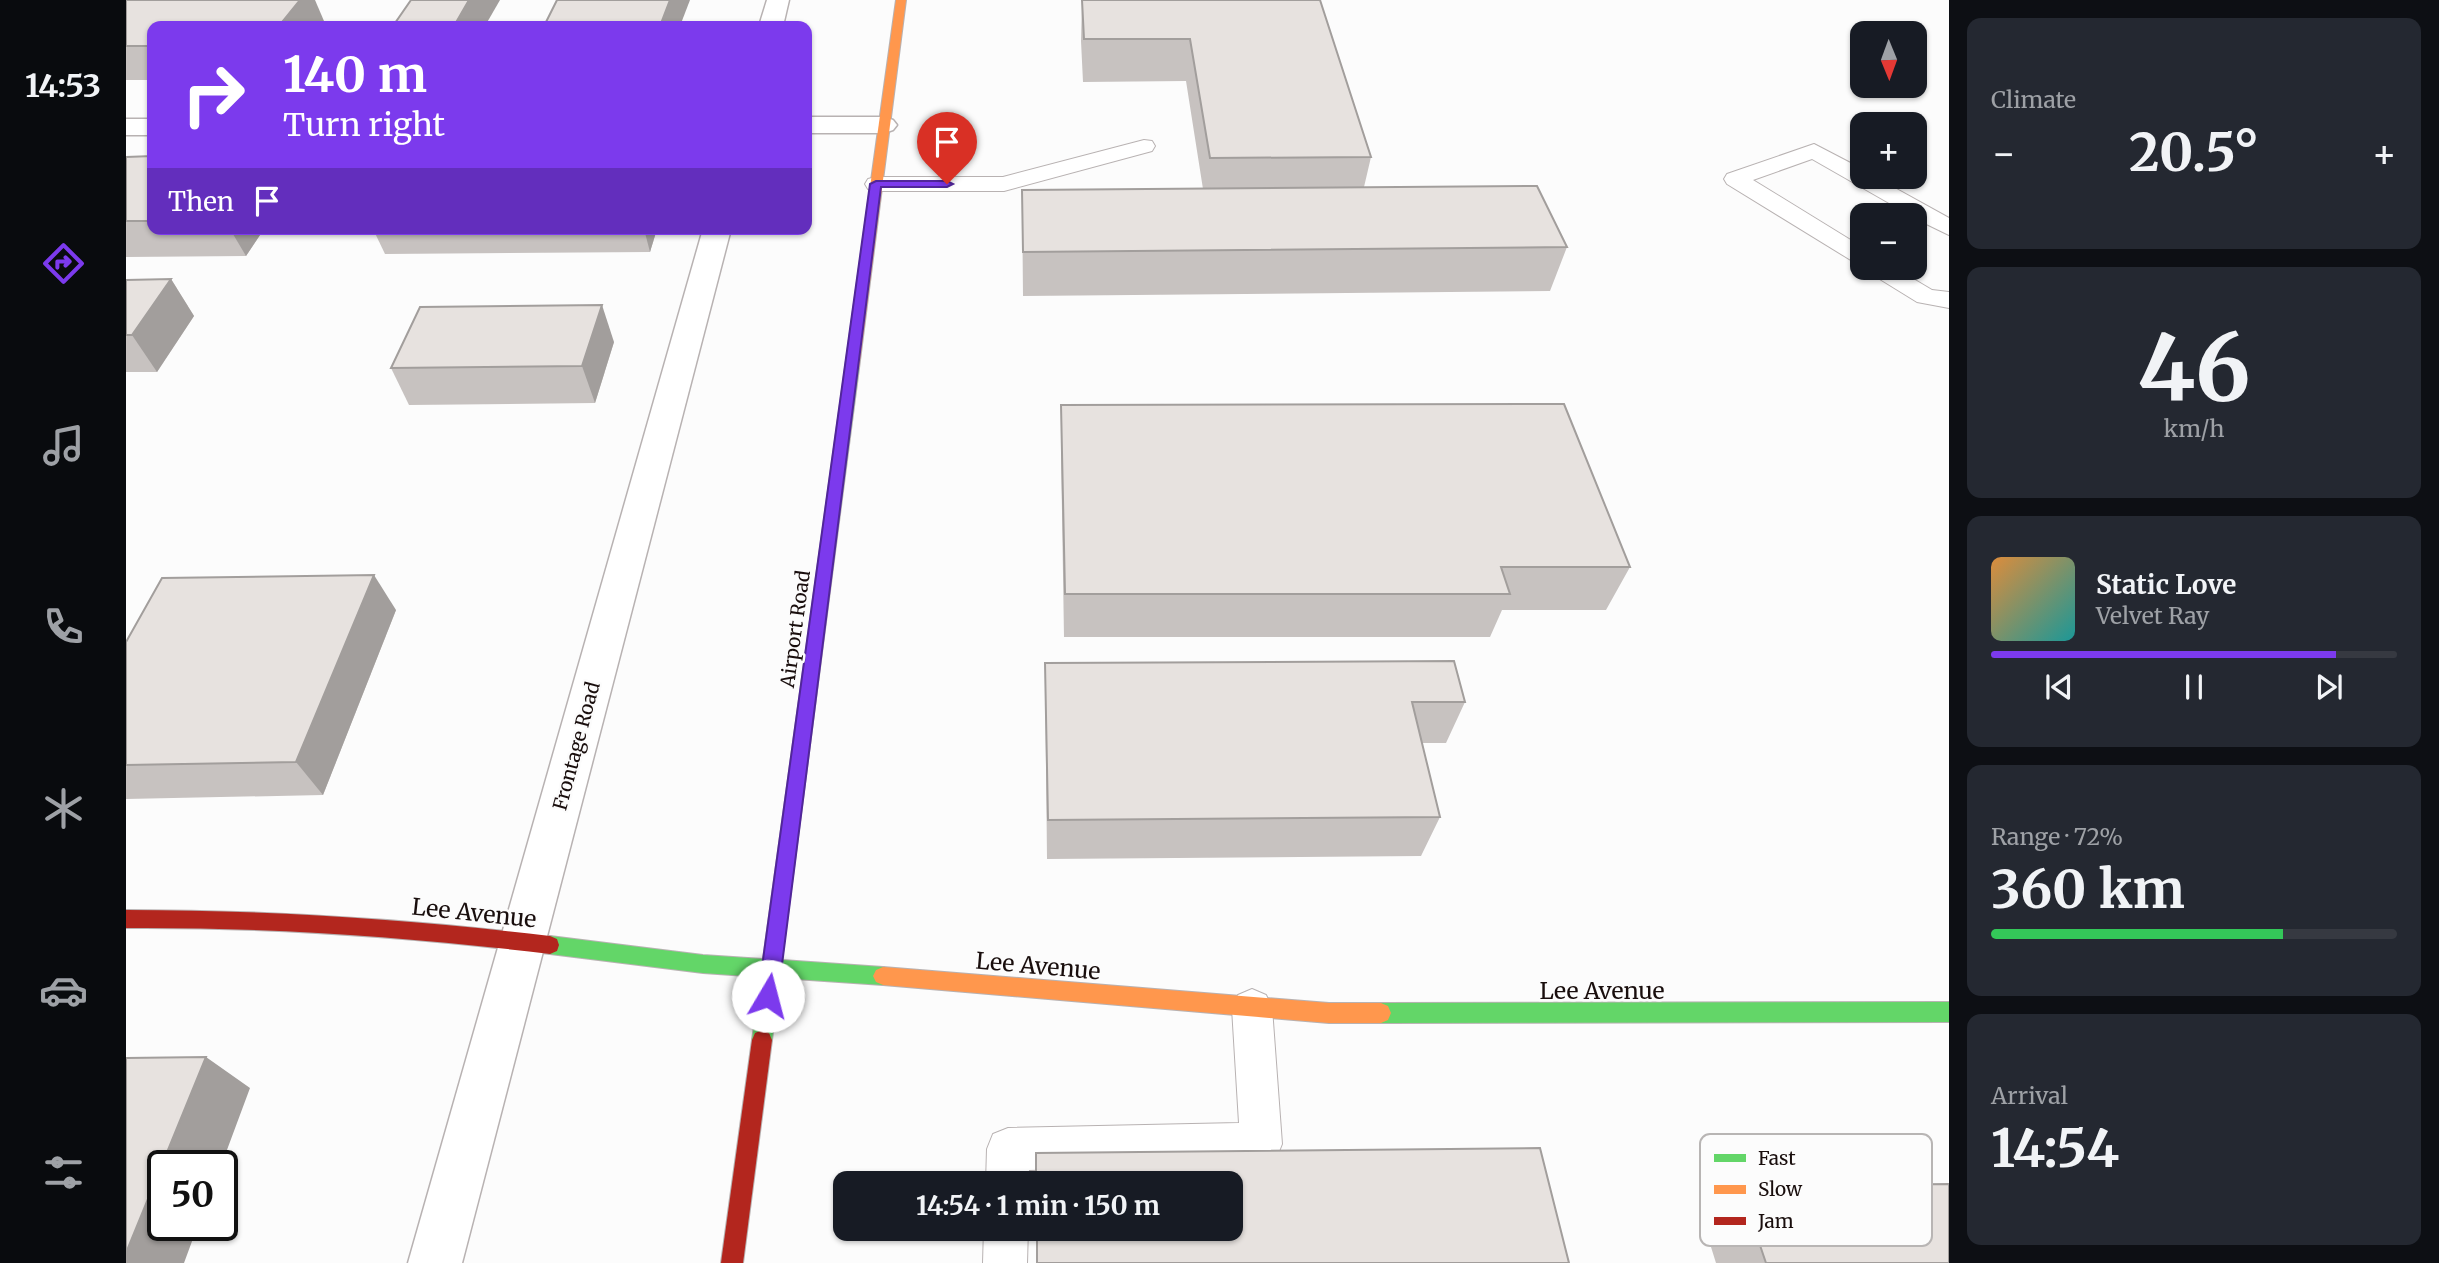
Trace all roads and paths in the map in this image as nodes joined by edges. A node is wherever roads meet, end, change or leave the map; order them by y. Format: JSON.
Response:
{"nodes":[{"id":1,"x":778,"y":0,"type":"edge"},
{"id":2,"x":901,"y":0,"type":"edge"},
{"id":3,"x":772,"y":21,"type":"edge"},
{"id":4,"x":812,"y":125,"type":"edge"},
{"id":5,"x":884,"y":125,"type":"junction"},
{"id":6,"x":126,"y":127,"type":"edge"},
{"id":7,"x":147,"y":127,"type":"edge"},
{"id":8,"x":1144,"y":146,"type":"dead end"},
{"id":9,"x":876,"y":184,"type":"junction"},
{"id":10,"x":1905,"y":203,"type":"edge"},
{"id":11,"x":1927,"y":215,"type":"edge"},
{"id":12,"x":1949,"y":228,"type":"edge"},
{"id":13,"x":715,"y":235,"type":"edge"},
{"id":14,"x":1850,"y":250,"type":"edge"},
{"id":15,"x":1898,"y":280,"type":"edge"},
{"id":16,"x":1949,"y":300,"type":"edge"},
{"id":17,"x":126,"y":919,"type":"edge"},
{"id":18,"x":523,"y":940,"type":"junction"},
{"id":19,"x":771,"y":970,"type":"junction"},
{"id":20,"x":1252,"y":1008,"type":"junction"},
{"id":21,"x":1949,"y":1012,"type":"edge"},
{"id":22,"x":1007,"y":1171,"type":"edge"},
{"id":23,"x":1006,"y":1241,"type":"edge"},
{"id":24,"x":435,"y":1263,"type":"edge"},
{"id":25,"x":732,"y":1263,"type":"edge"},
{"id":26,"x":1006,"y":1263,"type":"edge"}],
"edges":[{"from":1,"to":3,"type":"street"},
{"from":2,"to":5,"type":"main road","name":"Airport Road"},
{"from":4,"to":5,"type":"street"},
{"from":5,"to":9,"type":"main road","name":"Airport Road"},
{"from":6,"to":7,"type":"street"},
{"from":8,"to":9,"type":"lane"},
{"from":9,"to":19,"type":"main road","name":"Airport Road"},
{"from":10,"to":14,"type":"lane"},
{"from":11,"to":12,"type":"lane"},
{"from":13,"to":18,"type":"street","name":"Frontage Road"},
{"from":15,"to":16,"type":"lane"},
{"from":17,"to":18,"type":"main road","name":"Lee Avenue"},
{"from":18,"to":19,"type":"main road","name":"Lee Avenue"},
{"from":18,"to":24,"type":"street","name":"Frontage Road"},
{"from":19,"to":20,"type":"main road","name":"Lee Avenue"},
{"from":19,"to":25,"type":"main road","name":"Airport Road"},
{"from":20,"to":21,"type":"main road","name":"Lee Avenue"},
{"from":20,"to":22,"type":"lane"},
{"from":23,"to":26,"type":"lane"}]}
